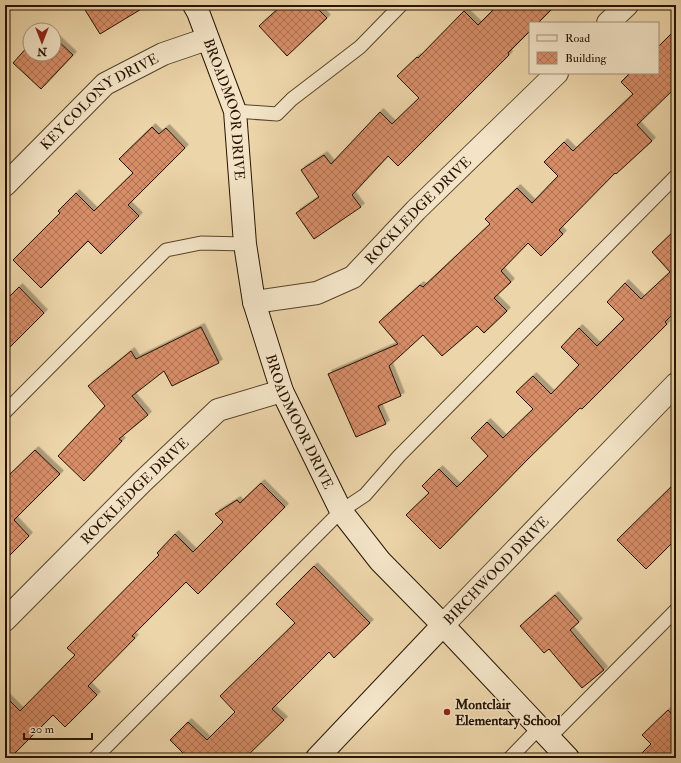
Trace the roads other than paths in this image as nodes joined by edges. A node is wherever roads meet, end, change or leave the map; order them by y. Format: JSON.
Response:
{"nodes":[{"id":1,"x":194,"y":5,"type":"edge"},
{"id":2,"x":400,"y":5,"type":"edge"},
{"id":3,"x":627,"y":5,"type":"edge"},
{"id":4,"x":609,"y":22,"type":"edge"},
{"id":5,"x":207,"y":39,"type":"junction"},
{"id":6,"x":556,"y":74,"type":"edge"},
{"id":7,"x":235,"y":111,"type":"junction"},
{"id":8,"x":676,"y":176,"type":"edge"},
{"id":9,"x":5,"y":185,"type":"edge"},
{"id":10,"x":245,"y":244,"type":"junction"},
{"id":11,"x":254,"y":302,"type":"junction"},
{"id":12,"x":676,"y":384,"type":"edge"},
{"id":13,"x":282,"y":391,"type":"junction"},
{"id":14,"x":5,"y":412,"type":"edge"},
{"id":15,"x":341,"y":511,"type":"junction"},
{"id":16,"x":676,"y":610,"type":"edge"},
{"id":17,"x":5,"y":620,"type":"edge"},
{"id":18,"x":443,"y":625,"type":"junction"},
{"id":19,"x":544,"y":733,"type":"junction"},
{"id":20,"x":95,"y":758,"type":"edge"},
{"id":21,"x":317,"y":758,"type":"edge"},
{"id":22,"x":510,"y":758,"type":"edge"},
{"id":23,"x":568,"y":758,"type":"edge"}],
"edges":[{"from":1,"to":5,"type":"street","name":"BROADMOOR DRIVE"},
{"from":2,"to":7,"type":"lane"},
{"from":3,"to":4,"type":"street"},
{"from":5,"to":7,"type":"street","name":"BROADMOOR DRIVE"},
{"from":5,"to":9,"type":"street","name":"KEY COLONY DRIVE"},
{"from":6,"to":11,"type":"street","name":"ROCKLEDGE DRIVE"},
{"from":7,"to":10,"type":"street","name":"BROADMOOR DRIVE"},
{"from":8,"to":15,"type":"lane"},
{"from":10,"to":11,"type":"street","name":"BROADMOOR DRIVE"},
{"from":10,"to":14,"type":"lane"},
{"from":11,"to":13,"type":"street","name":"BROADMOOR DRIVE"},
{"from":12,"to":18,"type":"street","name":"BIRCHWOOD DRIVE"},
{"from":13,"to":15,"type":"street","name":"BROADMOOR DRIVE"},
{"from":13,"to":17,"type":"street","name":"ROCKLEDGE DRIVE"},
{"from":15,"to":18,"type":"street","name":"BROADMOOR DRIVE"},
{"from":15,"to":20,"type":"lane"},
{"from":16,"to":19,"type":"lane"},
{"from":18,"to":19,"type":"street","name":"BROADMOOR DRIVE"},
{"from":18,"to":21,"type":"street","name":"BIRCHWOOD DRIVE"},
{"from":19,"to":22,"type":"lane"},
{"from":19,"to":23,"type":"street","name":"BROADMOOR DRIVE"}]}
